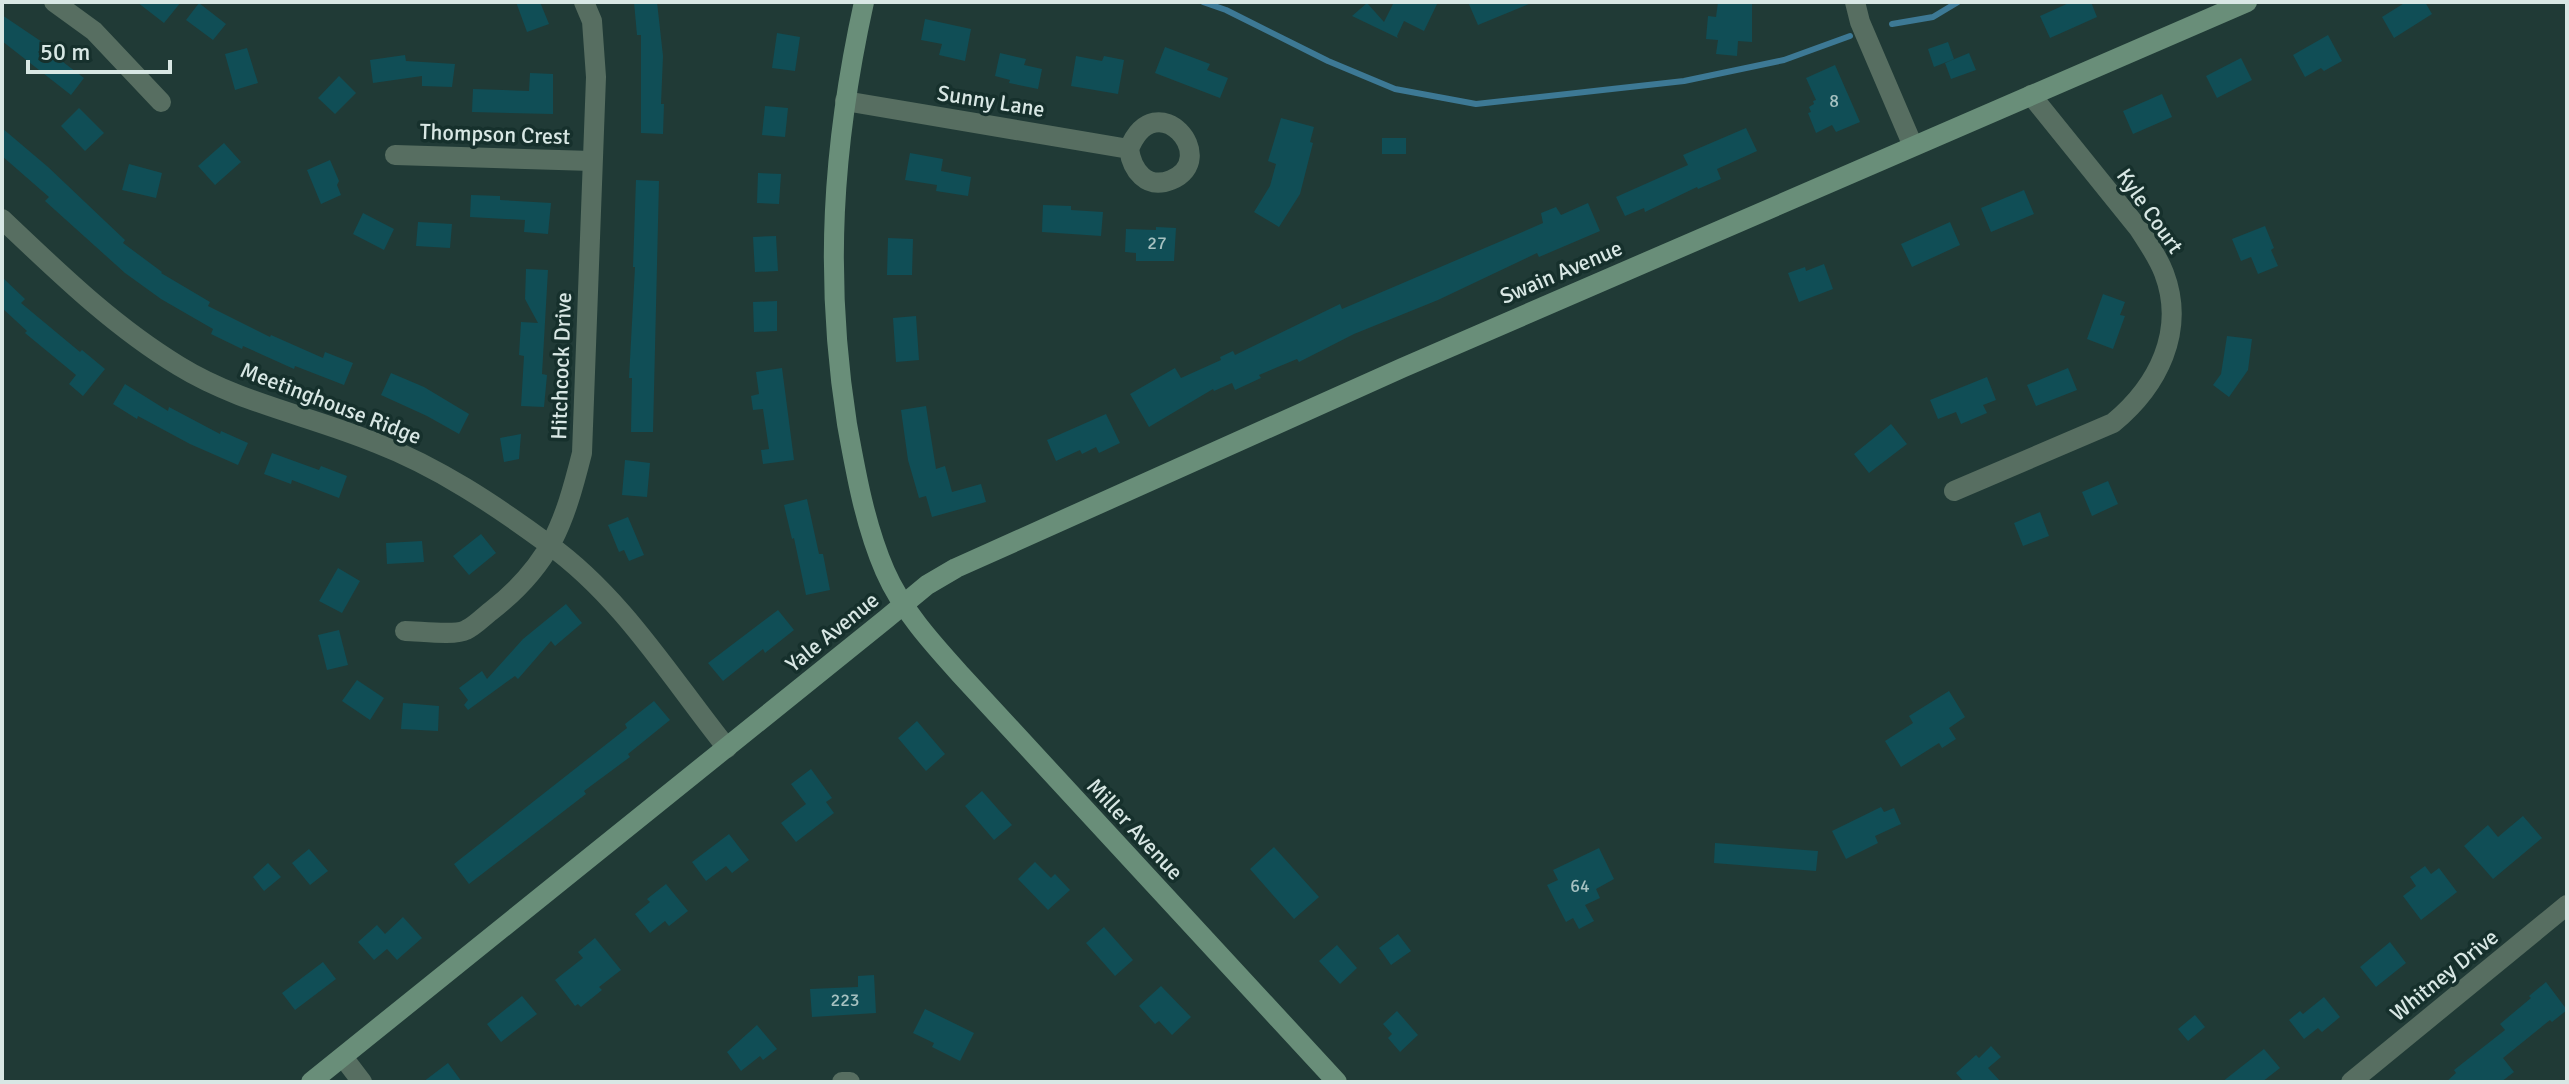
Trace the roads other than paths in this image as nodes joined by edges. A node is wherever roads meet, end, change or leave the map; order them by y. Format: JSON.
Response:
{"nodes":[{"id":1,"x":54,"y":2,"type":"edge"},
{"id":2,"x":584,"y":2,"type":"edge"},
{"id":3,"x":864,"y":2,"type":"edge"},
{"id":4,"x":1855,"y":2,"type":"edge"},
{"id":5,"x":2247,"y":2,"type":"edge"},
{"id":6,"x":2031,"y":95,"type":"junction"},
{"id":7,"x":845,"y":101,"type":"junction"},
{"id":8,"x":161,"y":102,"type":"dead end"},
{"id":9,"x":1913,"y":146,"type":"junction"},
{"id":10,"x":1129,"y":149,"type":"dead end"},
{"id":11,"x":395,"y":155,"type":"dead end"},
{"id":12,"x":592,"y":161,"type":"junction"},
{"id":13,"x":2,"y":219,"type":"edge"},
{"id":14,"x":1954,"y":491,"type":"dead end"},
{"id":15,"x":551,"y":545,"type":"junction"},
{"id":16,"x":903,"y":604,"type":"junction"},
{"id":17,"x":405,"y":631,"type":"dead end"},
{"id":18,"x":727,"y":748,"type":"junction"},
{"id":19,"x":2567,"y":905,"type":"edge"},
{"id":20,"x":343,"y":1057,"type":"junction"},
{"id":21,"x":311,"y":1082,"type":"edge"},
{"id":22,"x":362,"y":1082,"type":"edge"},
{"id":23,"x":842,"y":1082,"type":"edge"},
{"id":24,"x":850,"y":1082,"type":"edge"},
{"id":25,"x":1337,"y":1082,"type":"edge"},
{"id":26,"x":2351,"y":1082,"type":"edge"}],
"edges":[{"from":1,"to":8,"type":"street"},
{"from":2,"to":12,"type":"street","name":"Hitchcock Drive"},
{"from":3,"to":7,"type":"street","name":"Yale Avenue"},
{"from":4,"to":9,"type":"street"},
{"from":5,"to":6,"type":"street","name":"Swain Avenue"},
{"from":6,"to":9,"type":"street","name":"Swain Avenue"},
{"from":6,"to":14,"type":"street","name":"Kyle Court"},
{"from":7,"to":10,"type":"street","name":"Sunny Lane"},
{"from":7,"to":16,"type":"street","name":"Yale Avenue"},
{"from":9,"to":16,"type":"street","name":"Swain Avenue"},
{"from":11,"to":12,"type":"street","name":"Thompson Crest"},
{"from":12,"to":15,"type":"street","name":"Hitchcock Drive"},
{"from":13,"to":15,"type":"street","name":"Meetinghouse Ridge"},
{"from":15,"to":17,"type":"street","name":"Hitchcock Drive"},
{"from":15,"to":18,"type":"street","name":"Meetinghouse Ridge"},
{"from":16,"to":18,"type":"street","name":"Yale Avenue"},
{"from":16,"to":25,"type":"street","name":"Miller Avenue"},
{"from":18,"to":20,"type":"street","name":"Yale Avenue"},
{"from":19,"to":26,"type":"street","name":"Whitney Drive"},
{"from":20,"to":21,"type":"street","name":"Yale Avenue"},
{"from":20,"to":22,"type":"street"},
{"from":23,"to":24,"type":"street"}]}
